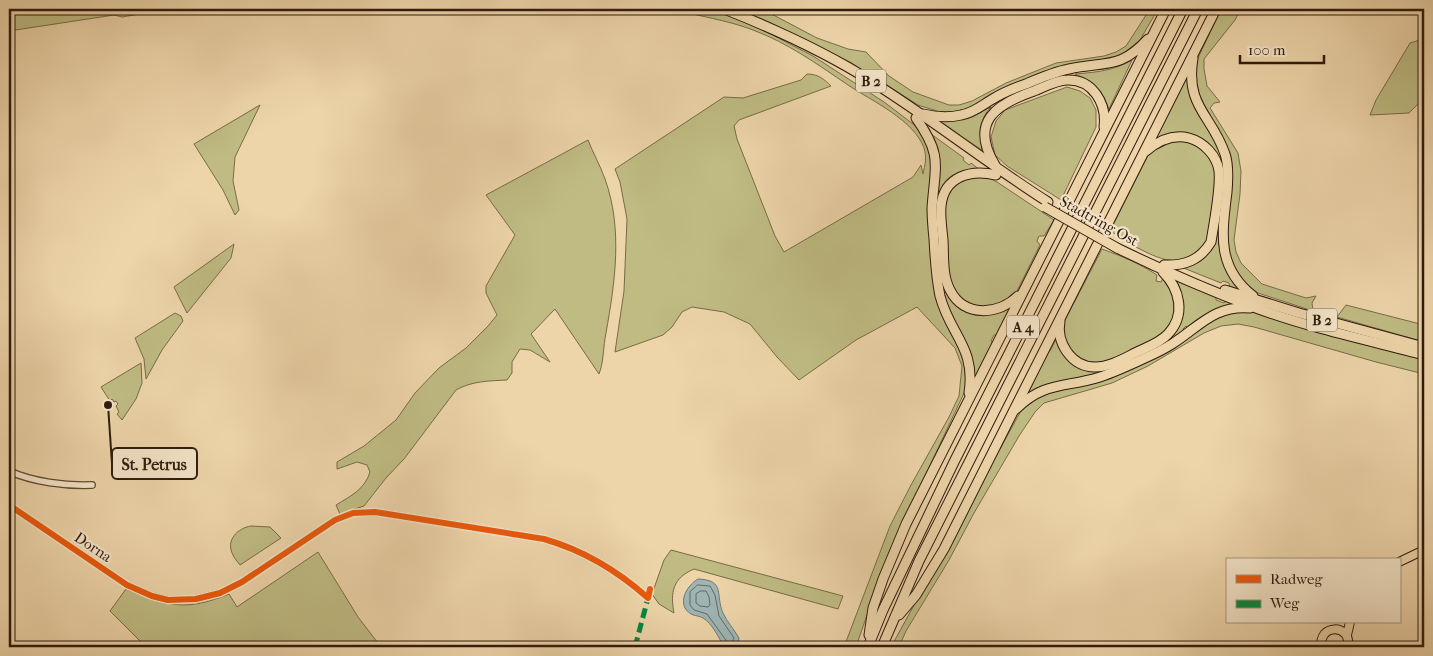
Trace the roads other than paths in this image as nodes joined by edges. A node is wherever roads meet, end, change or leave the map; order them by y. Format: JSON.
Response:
{"nodes":[{"id":1,"x":724,"y":9,"type":"edge"},
{"id":2,"x":1166,"y":9,"type":"edge"},
{"id":3,"x":1183,"y":9,"type":"edge"},
{"id":4,"x":1198,"y":9,"type":"edge"},
{"id":5,"x":1216,"y":9,"type":"edge"},
{"id":6,"x":1155,"y":31,"type":"junction"},
{"id":7,"x":1194,"y":52,"type":"junction"},
{"id":8,"x":918,"y":116,"type":"junction"},
{"id":9,"x":1103,"y":133,"type":"junction"},
{"id":10,"x":1142,"y":155,"type":"junction"},
{"id":11,"x":997,"y":172,"type":"junction"},
{"id":12,"x":1161,"y":267,"type":"junction"},
{"id":13,"x":1024,"y":290,"type":"junction"},
{"id":14,"x":1258,"y":305,"type":"junction"},
{"id":15,"x":1062,"y":314,"type":"junction"},
{"id":16,"x":1424,"y":347,"type":"edge"},
{"id":17,"x":1424,"y":355,"type":"edge"},
{"id":18,"x":967,"y":403,"type":"junction"},
{"id":19,"x":1011,"y":415,"type":"junction"},
{"id":20,"x":9,"y":471,"type":"edge"},
{"id":21,"x":92,"y":485,"type":"dead end"},
{"id":22,"x":9,"y":505,"type":"edge"},
{"id":23,"x":1424,"y":550,"type":"edge"},
{"id":24,"x":1400,"y":562,"type":"edge"},
{"id":25,"x":650,"y":589,"type":"dead end"},
{"id":26,"x":892,"y":622,"type":"junction"},
{"id":27,"x":1342,"y":624,"type":"edge"},
{"id":28,"x":1350,"y":624,"type":"edge"},
{"id":29,"x":1337,"y":629,"type":"junction"},
{"id":30,"x":1347,"y":635,"type":"junction"},
{"id":31,"x":867,"y":647,"type":"edge"},
{"id":32,"x":882,"y":647,"type":"edge"},
{"id":33,"x":1322,"y":647,"type":"edge"},
{"id":34,"x":1349,"y":647,"type":"edge"}],
"edges":[{"from":1,"to":8,"type":"highway","number":"B 2"},
{"from":2,"to":6,"type":"highway"},
{"from":3,"to":31,"type":"highway","number":"A 4"},
{"from":4,"to":26,"type":"highway","number":"A 4"},
{"from":5,"to":7,"type":"highway"},
{"from":6,"to":8,"type":"highway"},
{"from":6,"to":9,"type":"highway"},
{"from":7,"to":10,"type":"highway"},
{"from":7,"to":14,"type":"highway"},
{"from":8,"to":11,"type":"highway","number":"B 2"},
{"from":8,"to":18,"type":"highway"},
{"from":9,"to":11,"type":"highway"},
{"from":9,"to":13,"type":"highway"},
{"from":10,"to":12,"type":"highway"},
{"from":10,"to":15,"type":"highway"},
{"from":11,"to":12,"type":"highway","name":"Stadtring Ost","number":"B 2","bridge":true},
{"from":11,"to":13,"type":"highway"},
{"from":12,"to":14,"type":"highway","name":"Stadtring Ost","number":"B 2"},
{"from":12,"to":15,"type":"highway"},
{"from":13,"to":18,"type":"highway"},
{"from":14,"to":16,"type":"highway","name":"Stadtring Ost","number":"B 2"},
{"from":14,"to":17,"type":"highway","name":"Stadtring Ost","number":"B 2"},
{"from":14,"to":19,"type":"highway"},
{"from":15,"to":19,"type":"highway"},
{"from":18,"to":31,"type":"highway"},
{"from":19,"to":26,"type":"highway"},
{"from":20,"to":21,"type":"street"},
{"from":22,"to":25,"type":"street","name":"Dorna"},
{"from":23,"to":24,"type":"main road"},
{"from":26,"to":32,"type":"highway","number":"A 4"},
{"from":27,"to":29,"type":"main road"},
{"from":28,"to":30,"type":"main road"},
{"from":29,"to":30,"type":"main road"},
{"from":29,"to":33,"type":"main road"},
{"from":30,"to":34,"type":"main road"}]}
